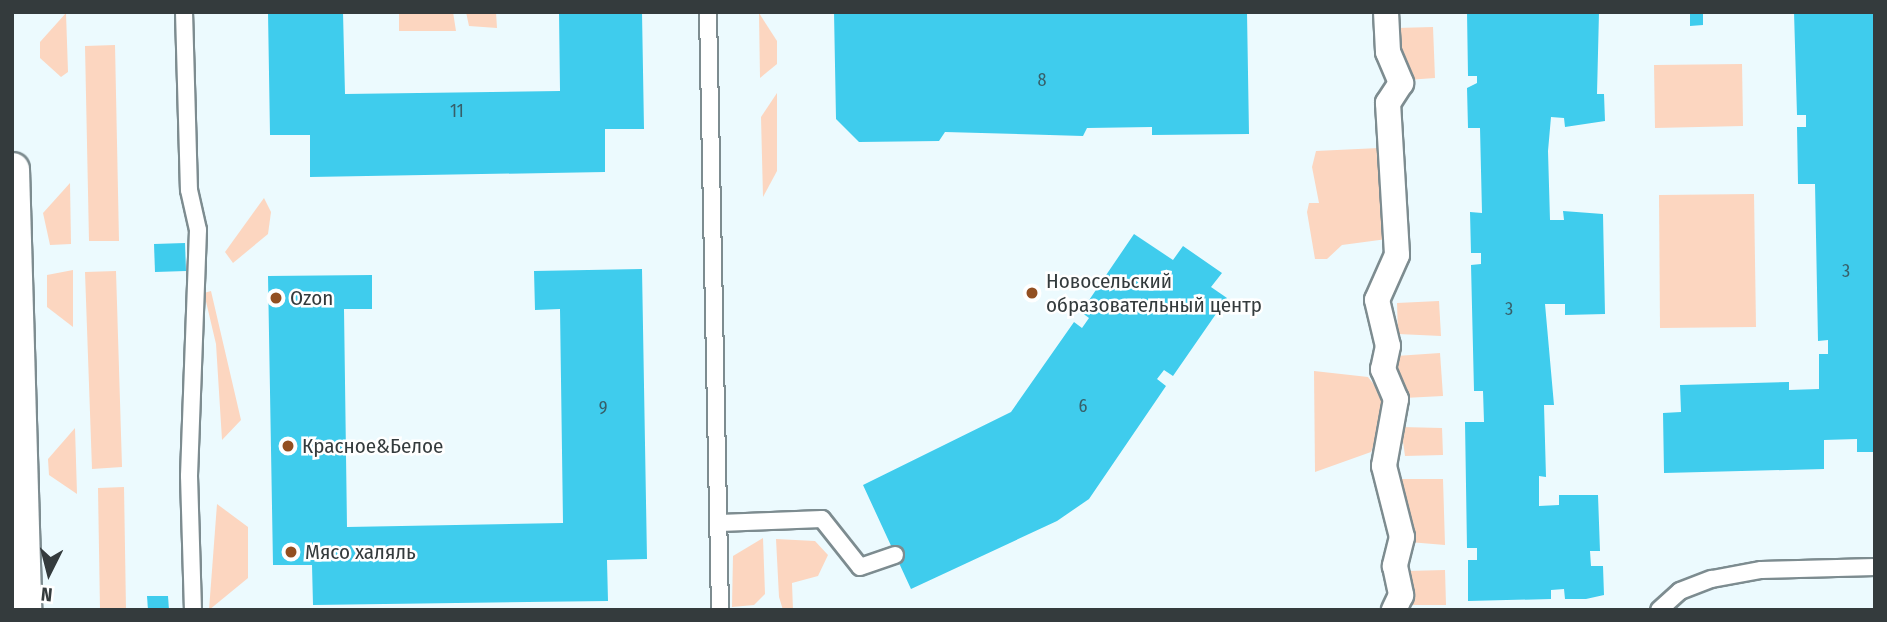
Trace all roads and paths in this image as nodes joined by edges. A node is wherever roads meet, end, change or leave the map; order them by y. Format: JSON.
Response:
{"nodes":[{"id":1,"x":184,"y":12,"type":"edge"},
{"id":2,"x":708,"y":12,"type":"edge"},
{"id":3,"x":1386,"y":12,"type":"edge"},
{"id":4,"x":12,"y":169,"type":"edge"},
{"id":5,"x":15,"y":397,"type":"edge"},
{"id":6,"x":720,"y":523,"type":"junction"},
{"id":7,"x":895,"y":555,"type":"dead end"},
{"id":8,"x":1875,"y":567,"type":"edge"},
{"id":9,"x":24,"y":610,"type":"edge"},
{"id":10,"x":193,"y":610,"type":"edge"},
{"id":11,"x":720,"y":610,"type":"edge"},
{"id":12,"x":1394,"y":610,"type":"edge"},
{"id":13,"x":1659,"y":610,"type":"edge"}],
"edges":[{"from":1,"to":10,"type":"lane"},
{"from":2,"to":6,"type":"lane"},
{"from":3,"to":12,"type":"street"},
{"from":4,"to":5,"type":"street"},
{"from":5,"to":9,"type":"street"},
{"from":6,"to":7,"type":"lane"},
{"from":6,"to":11,"type":"lane"},
{"from":8,"to":13,"type":"lane"}]}
